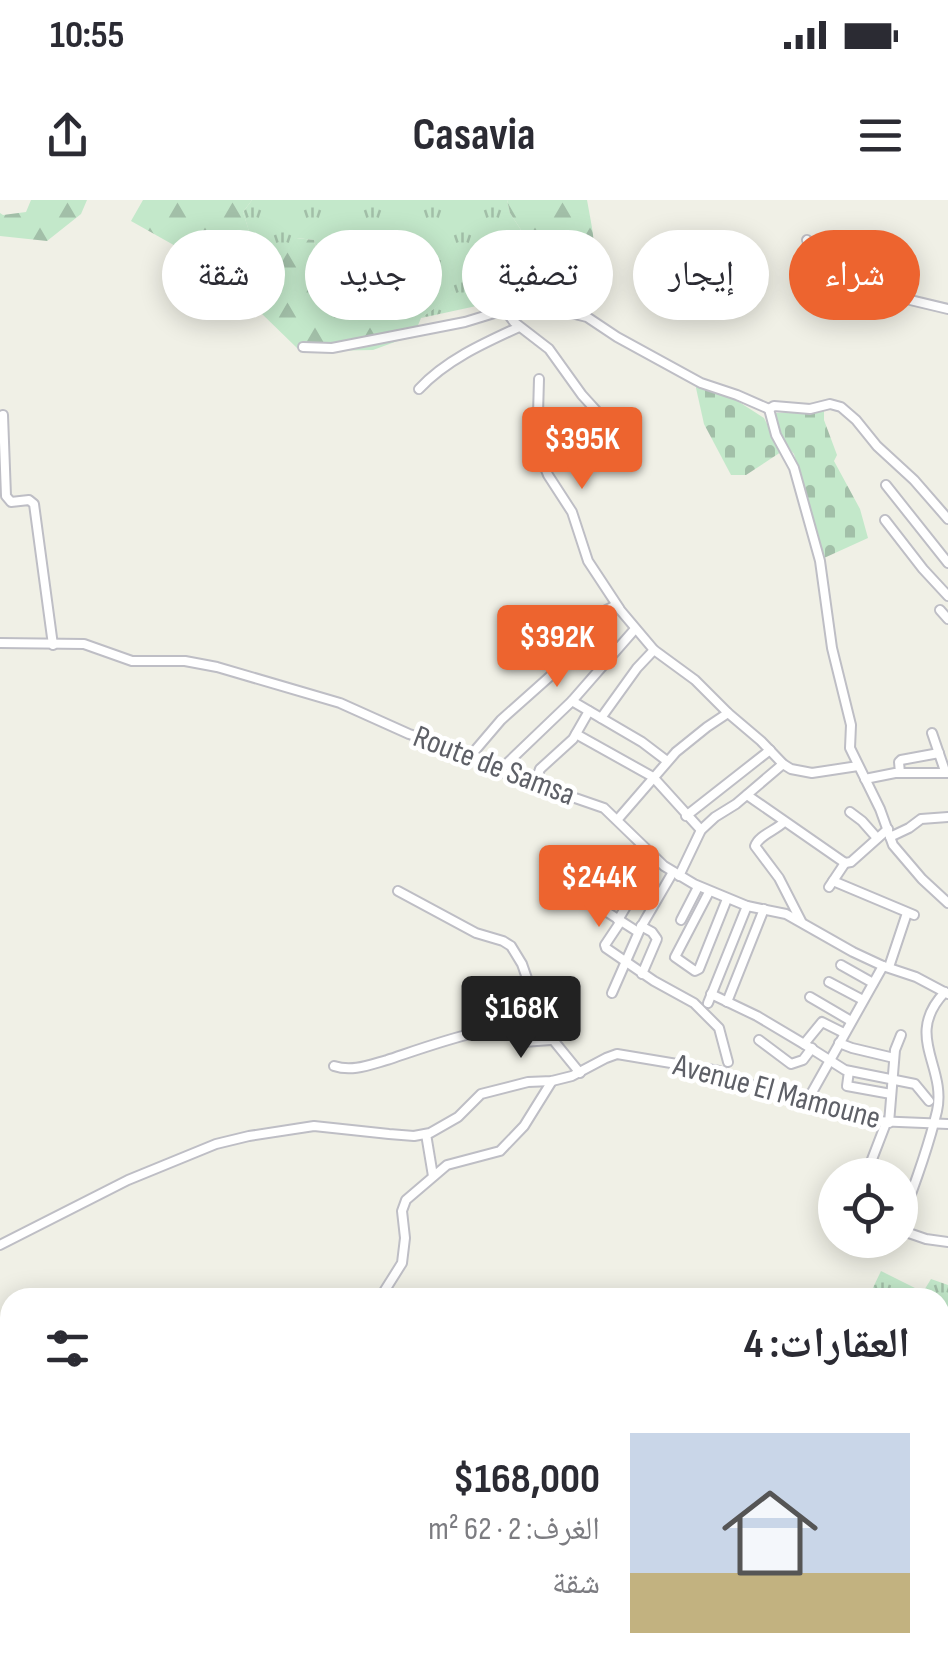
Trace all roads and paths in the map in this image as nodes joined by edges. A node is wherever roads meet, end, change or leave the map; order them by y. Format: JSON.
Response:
{"nodes":[{"id":1,"x":920,"y":303,"type":"edge"},
{"id":2,"x":948,"y":310,"type":"edge"},
{"id":3,"x":472,"y":320,"type":"edge"},
{"id":4,"x":513,"y":320,"type":"edge"},
{"id":5,"x":590,"y":320,"type":"edge"},
{"id":6,"x":519,"y":326,"type":"junction"},
{"id":7,"x":304,"y":347,"type":"dead end"},
{"id":8,"x":539,"y":379,"type":"dead end"},
{"id":9,"x":419,"y":389,"type":"dead end"},
{"id":10,"x":768,"y":410,"type":"junction"},
{"id":11,"x":2,"y":416,"type":"edge"},
{"id":12,"x":602,"y":417,"type":"dead end"},
{"id":13,"x":886,"y":485,"type":"dead end"},
{"id":14,"x":948,"y":519,"type":"edge"},
{"id":15,"x":885,"y":520,"type":"dead end"},
{"id":16,"x":948,"y":563,"type":"edge"},
{"id":17,"x":948,"y":596,"type":"edge"},
{"id":18,"x":618,"y":608,"type":"junction"},
{"id":19,"x":940,"y":610,"type":"dead end"},
{"id":20,"x":948,"y":619,"type":"edge"},
{"id":21,"x":635,"y":629,"type":"junction"},
{"id":22,"x":0,"y":643,"type":"edge"},
{"id":23,"x":53,"y":645,"type":"junction"},
{"id":24,"x":654,"y":650,"type":"junction"},
{"id":25,"x":572,"y":702,"type":"junction"},
{"id":26,"x":589,"y":711,"type":"junction"},
{"id":27,"x":728,"y":713,"type":"junction"},
{"id":28,"x":602,"y":718,"type":"junction"},
{"id":29,"x":932,"y":733,"type":"dead end"},
{"id":30,"x":576,"y":734,"type":"junction"},
{"id":31,"x":770,"y":750,"type":"junction"},
{"id":32,"x":939,"y":753,"type":"junction"},
{"id":33,"x":472,"y":754,"type":"junction"},
{"id":34,"x":667,"y":761,"type":"junction"},
{"id":35,"x":783,"y":764,"type":"junction"},
{"id":36,"x":858,"y":766,"type":"junction"},
{"id":37,"x":499,"y":770,"type":"junction"},
{"id":38,"x":946,"y":772,"type":"edge"},
{"id":39,"x":900,"y":773,"type":"junction"},
{"id":40,"x":653,"y":778,"type":"junction"},
{"id":41,"x":865,"y":779,"type":"junction"},
{"id":42,"x":535,"y":784,"type":"junction"},
{"id":43,"x":748,"y":795,"type":"junction"},
{"id":44,"x":850,"y":812,"type":"dead end"},
{"id":45,"x":686,"y":816,"type":"junction"},
{"id":46,"x":948,"y":817,"type":"edge"},
{"id":47,"x":618,"y":819,"type":"junction"},
{"id":48,"x":784,"y":822,"type":"junction"},
{"id":49,"x":700,"y":830,"type":"junction"},
{"id":50,"x":888,"y":833,"type":"junction"},
{"id":51,"x":877,"y":838,"type":"junction"},
{"id":52,"x":646,"y":848,"type":"junction"},
{"id":53,"x":655,"y":858,"type":"junction"},
{"id":54,"x":845,"y":863,"type":"junction"},
{"id":55,"x":676,"y":874,"type":"junction"},
{"id":56,"x":698,"y":887,"type":"junction"},
{"id":57,"x":398,"y":891,"type":"dead end"},
{"id":58,"x":709,"y":892,"type":"junction"},
{"id":59,"x":582,"y":896,"type":"dead end"},
{"id":60,"x":727,"y":899,"type":"junction"},
{"id":61,"x":948,"y":903,"type":"edge"},
{"id":62,"x":746,"y":906,"type":"junction"},
{"id":63,"x":600,"y":908,"type":"junction"},
{"id":64,"x":764,"y":909,"type":"junction"},
{"id":65,"x":619,"y":920,"type":"junction"},
{"id":66,"x":681,"y":920,"type":"dead end"},
{"id":67,"x":800,"y":921,"type":"junction"},
{"id":68,"x":693,"y":924,"type":"junction"},
{"id":69,"x":640,"y":929,"type":"junction"},
{"id":70,"x":713,"y":934,"type":"junction"},
{"id":71,"x":624,"y":963,"type":"junction"},
{"id":72,"x":840,"y":965,"type":"dead end"},
{"id":73,"x":886,"y":967,"type":"junction"},
{"id":74,"x":642,"y":974,"type":"junction"},
{"id":75,"x":948,"y":977,"type":"edge"},
{"id":76,"x":829,"y":982,"type":"dead end"},
{"id":77,"x":872,"y":983,"type":"junction"},
{"id":78,"x":944,"y":991,"type":"edge"},
{"id":79,"x":612,"y":993,"type":"dead end"},
{"id":80,"x":810,"y":997,"type":"dead end"},
{"id":81,"x":863,"y":1000,"type":"junction"},
{"id":82,"x":727,"y":1002,"type":"junction"},
{"id":83,"x":851,"y":1021,"type":"junction"},
{"id":84,"x":506,"y":1028,"type":"junction"},
{"id":85,"x":544,"y":1030,"type":"junction"},
{"id":86,"x":844,"y":1033,"type":"junction"},
{"id":87,"x":901,"y":1035,"type":"dead end"},
{"id":88,"x":552,"y":1040,"type":"junction"},
{"id":89,"x":759,"y":1040,"type":"dead end"},
{"id":90,"x":839,"y":1043,"type":"junction"},
{"id":91,"x":808,"y":1046,"type":"junction"},
{"id":92,"x":894,"y":1058,"type":"junction"},
{"id":93,"x":830,"y":1059,"type":"junction"},
{"id":94,"x":728,"y":1062,"type":"dead end"},
{"id":95,"x":334,"y":1066,"type":"dead end"},
{"id":96,"x":849,"y":1071,"type":"junction"},
{"id":97,"x":580,"y":1074,"type":"junction"},
{"id":98,"x":892,"y":1078,"type":"junction"},
{"id":99,"x":552,"y":1081,"type":"junction"},
{"id":100,"x":890,"y":1094,"type":"junction"},
{"id":101,"x":929,"y":1101,"type":"dead end"},
{"id":102,"x":806,"y":1102,"type":"junction"},
{"id":103,"x":888,"y":1123,"type":"junction"},
{"id":104,"x":932,"y":1124,"type":"junction"},
{"id":105,"x":948,"y":1124,"type":"edge"},
{"id":106,"x":426,"y":1134,"type":"junction"},
{"id":107,"x":873,"y":1158,"type":"edge"},
{"id":108,"x":433,"y":1176,"type":"junction"},
{"id":109,"x":918,"y":1176,"type":"edge"},
{"id":110,"x":918,"y":1235,"type":"edge"},
{"id":111,"x":948,"y":1242,"type":"edge"},
{"id":112,"x":0,"y":1245,"type":"edge"},
{"id":113,"x":386,"y":1288,"type":"edge"}],
"edges":[{"from":1,"to":2,"type":"street"},
{"from":3,"to":7,"type":"street"},
{"from":4,"to":6,"type":"street"},
{"from":5,"to":10,"type":"street"},
{"from":6,"to":9,"type":"street"},
{"from":6,"to":12,"type":"street"},
{"from":8,"to":18,"type":"street"},
{"from":10,"to":14,"type":"street"},
{"from":10,"to":36,"type":"street"},
{"from":11,"to":23,"type":"street"},
{"from":13,"to":16,"type":"street"},
{"from":15,"to":17,"type":"street"},
{"from":18,"to":21,"type":"street"},
{"from":18,"to":33,"type":"street"},
{"from":19,"to":20,"type":"street"},
{"from":21,"to":24,"type":"street"},
{"from":21,"to":25,"type":"street"},
{"from":22,"to":23,"type":"street","name":"Route de Samsa"},
{"from":23,"to":33,"type":"street","name":"Route de Samsa"},
{"from":24,"to":27,"type":"street"},
{"from":24,"to":28,"type":"street"},
{"from":25,"to":26,"type":"street"},
{"from":25,"to":37,"type":"street"},
{"from":26,"to":28,"type":"street"},
{"from":26,"to":30,"type":"street"},
{"from":27,"to":31,"type":"street"},
{"from":27,"to":34,"type":"street"},
{"from":28,"to":34,"type":"street"},
{"from":29,"to":32,"type":"street"},
{"from":30,"to":40,"type":"street"},
{"from":30,"to":42,"type":"street"},
{"from":31,"to":35,"type":"street"},
{"from":31,"to":45,"type":"street"},
{"from":32,"to":38,"type":"street"},
{"from":32,"to":39,"type":"street"},
{"from":33,"to":37,"type":"street","name":"Route de Samsa"},
{"from":34,"to":40,"type":"street"},
{"from":35,"to":36,"type":"street"},
{"from":35,"to":43,"type":"street"},
{"from":36,"to":41,"type":"street"},
{"from":37,"to":42,"type":"street","name":"Route de Samsa"},
{"from":38,"to":39,"type":"street"},
{"from":39,"to":41,"type":"street"},
{"from":40,"to":45,"type":"street"},
{"from":40,"to":47,"type":"street"},
{"from":41,"to":50,"type":"street"},
{"from":42,"to":47,"type":"street","name":"Route de Samsa"},
{"from":43,"to":48,"type":"street"},
{"from":43,"to":49,"type":"street"},
{"from":44,"to":51,"type":"street"},
{"from":45,"to":49,"type":"street"},
{"from":46,"to":50,"type":"street"},
{"from":47,"to":52,"type":"street","name":"Route de Samsa"},
{"from":48,"to":54,"type":"street"},
{"from":48,"to":67,"type":"street"},
{"from":49,"to":55,"type":"street"},
{"from":50,"to":51,"type":"street"},
{"from":50,"to":61,"type":"street"},
{"from":51,"to":54,"type":"street"},
{"from":52,"to":53,"type":"street","name":"Route de Samsa"},
{"from":52,"to":63,"type":"street"},
{"from":53,"to":55,"type":"street","name":"Route de Samsa"},
{"from":53,"to":65,"type":"street"},
{"from":54,"to":73,"type":"street"},
{"from":55,"to":56,"type":"street","name":"Route de Samsa"},
{"from":55,"to":69,"type":"street"},
{"from":56,"to":58,"type":"street","name":"Route de Samsa"},
{"from":56,"to":66,"type":"street"},
{"from":57,"to":85,"type":"street"},
{"from":58,"to":60,"type":"street","name":"Route de Samsa"},
{"from":58,"to":68,"type":"street"},
{"from":59,"to":63,"type":"street"},
{"from":60,"to":62,"type":"street","name":"Route de Samsa"},
{"from":60,"to":70,"type":"street"},
{"from":62,"to":64,"type":"street","name":"Route de Samsa"},
{"from":62,"to":82,"type":"street"},
{"from":63,"to":65,"type":"street"},
{"from":64,"to":67,"type":"street","name":"Route de Samsa"},
{"from":64,"to":82,"type":"street"},
{"from":65,"to":69,"type":"street"},
{"from":65,"to":71,"type":"street"},
{"from":67,"to":73,"type":"street","name":"Route de Samsa"},
{"from":68,"to":70,"type":"street"},
{"from":68,"to":70,"type":"street"},
{"from":69,"to":71,"type":"street"},
{"from":69,"to":74,"type":"street"},
{"from":71,"to":74,"type":"street"},
{"from":71,"to":79,"type":"street"},
{"from":72,"to":77,"type":"street"},
{"from":73,"to":77,"type":"street"},
{"from":73,"to":78,"type":"street","name":"Route de Samsa"},
{"from":74,"to":94,"type":"street"},
{"from":75,"to":78,"type":"street"},
{"from":76,"to":81,"type":"street"},
{"from":77,"to":81,"type":"street"},
{"from":78,"to":104,"type":"street"},
{"from":80,"to":83,"type":"street"},
{"from":81,"to":83,"type":"street"},
{"from":82,"to":91,"type":"street"},
{"from":83,"to":86,"type":"street"},
{"from":84,"to":85,"type":"street"},
{"from":84,"to":88,"type":"street"},
{"from":84,"to":95,"type":"street"},
{"from":85,"to":88,"type":"street"},
{"from":86,"to":90,"type":"street"},
{"from":86,"to":91,"type":"street"},
{"from":87,"to":92,"type":"street"},
{"from":88,"to":97,"type":"street"},
{"from":89,"to":91,"type":"street"},
{"from":90,"to":92,"type":"street"},
{"from":90,"to":93,"type":"street"},
{"from":91,"to":93,"type":"street"},
{"from":92,"to":98,"type":"street"},
{"from":93,"to":96,"type":"street"},
{"from":93,"to":102,"type":"street"},
{"from":96,"to":98,"type":"street"},
{"from":96,"to":100,"type":"street"},
{"from":97,"to":99,"type":"street"},
{"from":97,"to":102,"type":"street","name":"Avenue El Mamoune"},
{"from":98,"to":100,"type":"street"},
{"from":98,"to":101,"type":"street"},
{"from":99,"to":106,"type":"street"},
{"from":99,"to":108,"type":"street"},
{"from":100,"to":103,"type":"street"},
{"from":102,"to":103,"type":"street","name":"Avenue El Mamoune"},
{"from":103,"to":104,"type":"street","name":"Avenue El Mamoune"},
{"from":103,"to":107,"type":"street"},
{"from":104,"to":105,"type":"street","name":"Avenue El Mamoune"},
{"from":104,"to":109,"type":"street"},
{"from":106,"to":108,"type":"street"},
{"from":106,"to":112,"type":"street"},
{"from":108,"to":113,"type":"street"},
{"from":110,"to":111,"type":"street"}]}
